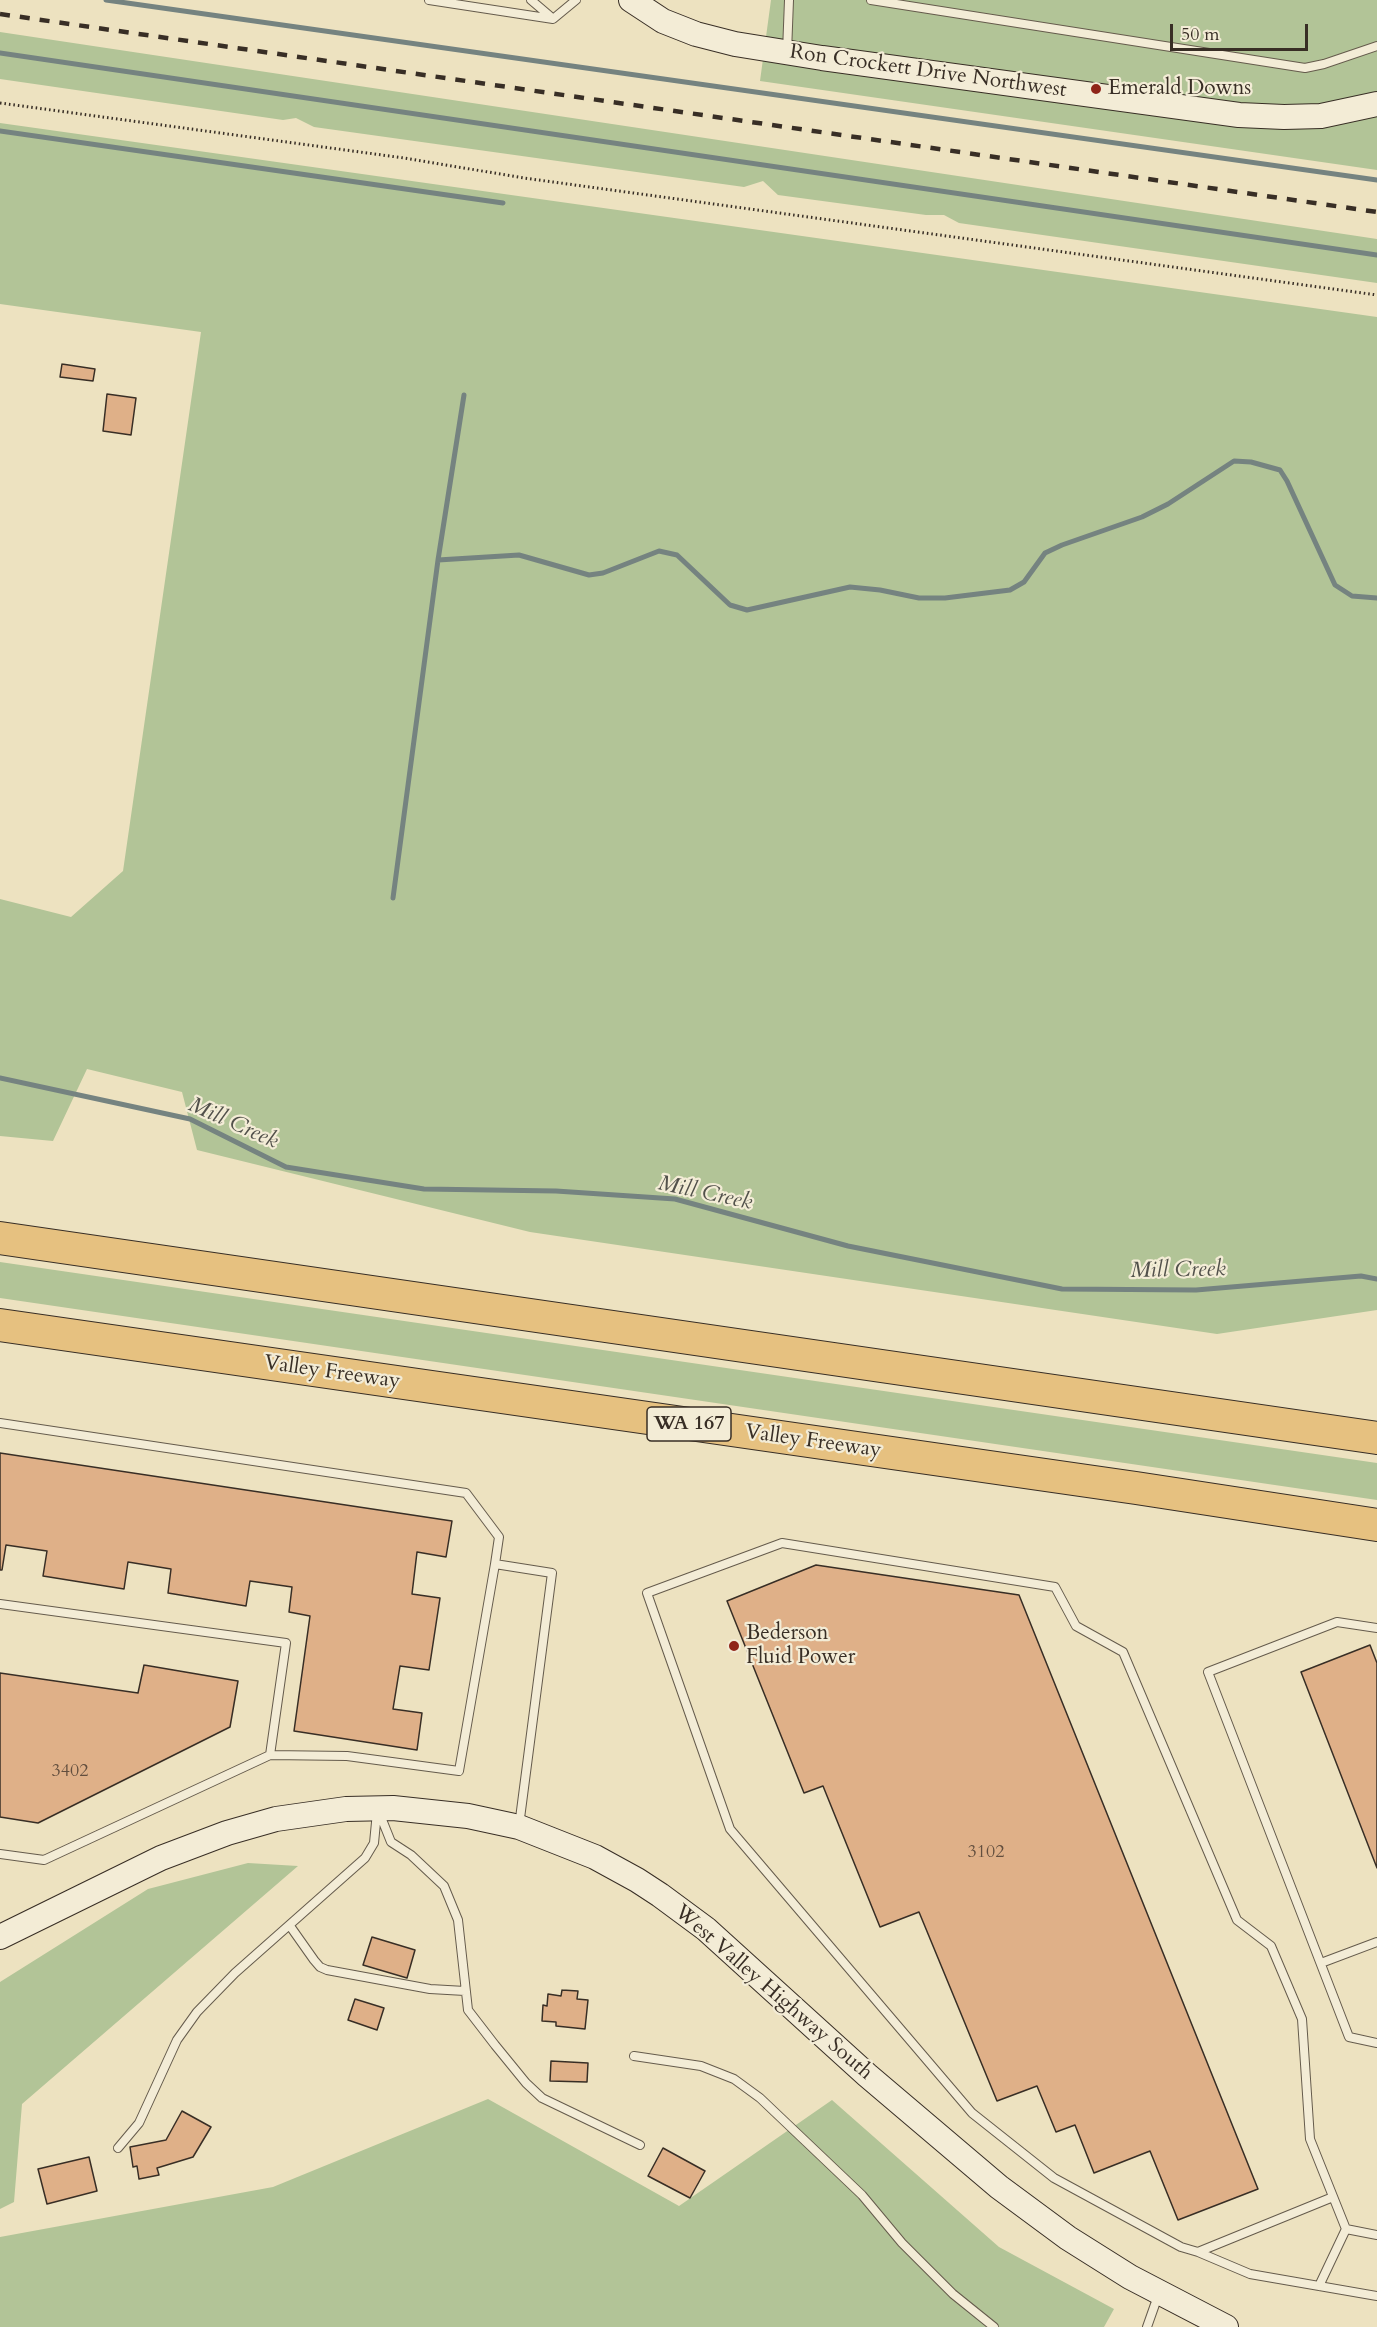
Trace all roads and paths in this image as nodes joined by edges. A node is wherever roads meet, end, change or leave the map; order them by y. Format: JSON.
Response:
{"nodes":[{"id":1,"x":429,"y":0,"type":"edge"},
{"id":2,"x":531,"y":0,"type":"edge"},
{"id":3,"x":576,"y":0,"type":"edge"},
{"id":4,"x":631,"y":0,"type":"edge"},
{"id":5,"x":789,"y":0,"type":"edge"},
{"id":6,"x":870,"y":0,"type":"edge"},
{"id":7,"x":553,"y":19,"type":"junction"},
{"id":8,"x":1377,"y":46,"type":"edge"},
{"id":9,"x":787,"y":52,"type":"junction"},
{"id":10,"x":0,"y":103,"type":"edge"},
{"id":11,"x":1377,"y":104,"type":"edge"},
{"id":12,"x":1377,"y":295,"type":"edge"},
{"id":13,"x":0,"y":1238,"type":"edge"},
{"id":14,"x":0,"y":1325,"type":"edge"},
{"id":15,"x":0,"y":1423,"type":"edge"},
{"id":16,"x":1377,"y":1438,"type":"edge"},
{"id":17,"x":1377,"y":1525,"type":"edge"},
{"id":18,"x":495,"y":1564,"type":"junction"},
{"id":19,"x":0,"y":1604,"type":"edge"},
{"id":20,"x":1377,"y":1629,"type":"edge"},
{"id":21,"x":270,"y":1755,"type":"junction"},
{"id":22,"x":377,"y":1808,"type":"junction"},
{"id":23,"x":519,"y":1827,"type":"junction"},
{"id":24,"x":0,"y":1854,"type":"edge"},
{"id":25,"x":290,"y":1926,"type":"junction"},
{"id":26,"x":0,"y":1937,"type":"edge"},
{"id":27,"x":1377,"y":1942,"type":"edge"},
{"id":28,"x":1321,"y":1963,"type":"junction"},
{"id":29,"x":465,"y":1991,"type":"junction"},
{"id":30,"x":1377,"y":2043,"type":"edge"},
{"id":31,"x":634,"y":2056,"type":"dead end"},
{"id":32,"x":640,"y":2145,"type":"dead end"},
{"id":33,"x":118,"y":2148,"type":"dead end"},
{"id":34,"x":1333,"y":2197,"type":"junction"},
{"id":35,"x":1346,"y":2229,"type":"junction"},
{"id":36,"x":1377,"y":2235,"type":"edge"},
{"id":37,"x":1198,"y":2252,"type":"junction"},
{"id":38,"x":1319,"y":2286,"type":"junction"},
{"id":39,"x":1160,"y":2293,"type":"junction"},
{"id":40,"x":1377,"y":2296,"type":"edge"},
{"id":41,"x":994,"y":2327,"type":"edge"},
{"id":42,"x":1147,"y":2327,"type":"edge"},
{"id":43,"x":1226,"y":2327,"type":"edge"}],
"edges":[{"from":1,"to":7,"type":"lane"},
{"from":2,"to":7,"type":"lane"},
{"from":3,"to":7,"type":"lane"},
{"from":4,"to":9,"type":"main road","name":"Ron Crockett Drive Northwest"},
{"from":5,"to":9,"type":"lane"},
{"from":6,"to":8,"type":"lane"},
{"from":9,"to":11,"type":"main road","name":"Ron Crockett Drive Northwest"},
{"from":10,"to":12,"type":"path"},
{"from":13,"to":16,"type":"highway"},
{"from":14,"to":17,"type":"highway","name":"Valley Freeway","number":"WA 167"},
{"from":15,"to":18,"type":"lane"},
{"from":18,"to":21,"type":"lane"},
{"from":18,"to":23,"type":"lane"},
{"from":19,"to":21,"type":"lane"},
{"from":20,"to":28,"type":"lane"},
{"from":21,"to":24,"type":"lane"},
{"from":22,"to":23,"type":"main road","name":"West Valley Highway South"},
{"from":22,"to":25,"type":"lane"},
{"from":22,"to":26,"type":"main road","name":"West Valley Highway South"},
{"from":22,"to":29,"type":"lane"},
{"from":23,"to":39,"type":"main road","name":"West Valley Highway South"},
{"from":25,"to":29,"type":"lane"},
{"from":25,"to":33,"type":"lane"},
{"from":27,"to":28,"type":"lane"},
{"from":28,"to":30,"type":"lane"},
{"from":29,"to":32,"type":"lane"},
{"from":31,"to":41,"type":"lane"},
{"from":34,"to":35,"type":"lane"},
{"from":34,"to":37,"type":"lane"},
{"from":34,"to":37,"type":"lane"},
{"from":35,"to":36,"type":"lane"},
{"from":35,"to":38,"type":"lane"},
{"from":37,"to":38,"type":"lane"},
{"from":38,"to":40,"type":"lane"},
{"from":39,"to":42,"type":"lane"},
{"from":39,"to":43,"type":"main road","name":"West Valley Highway South"}]}
